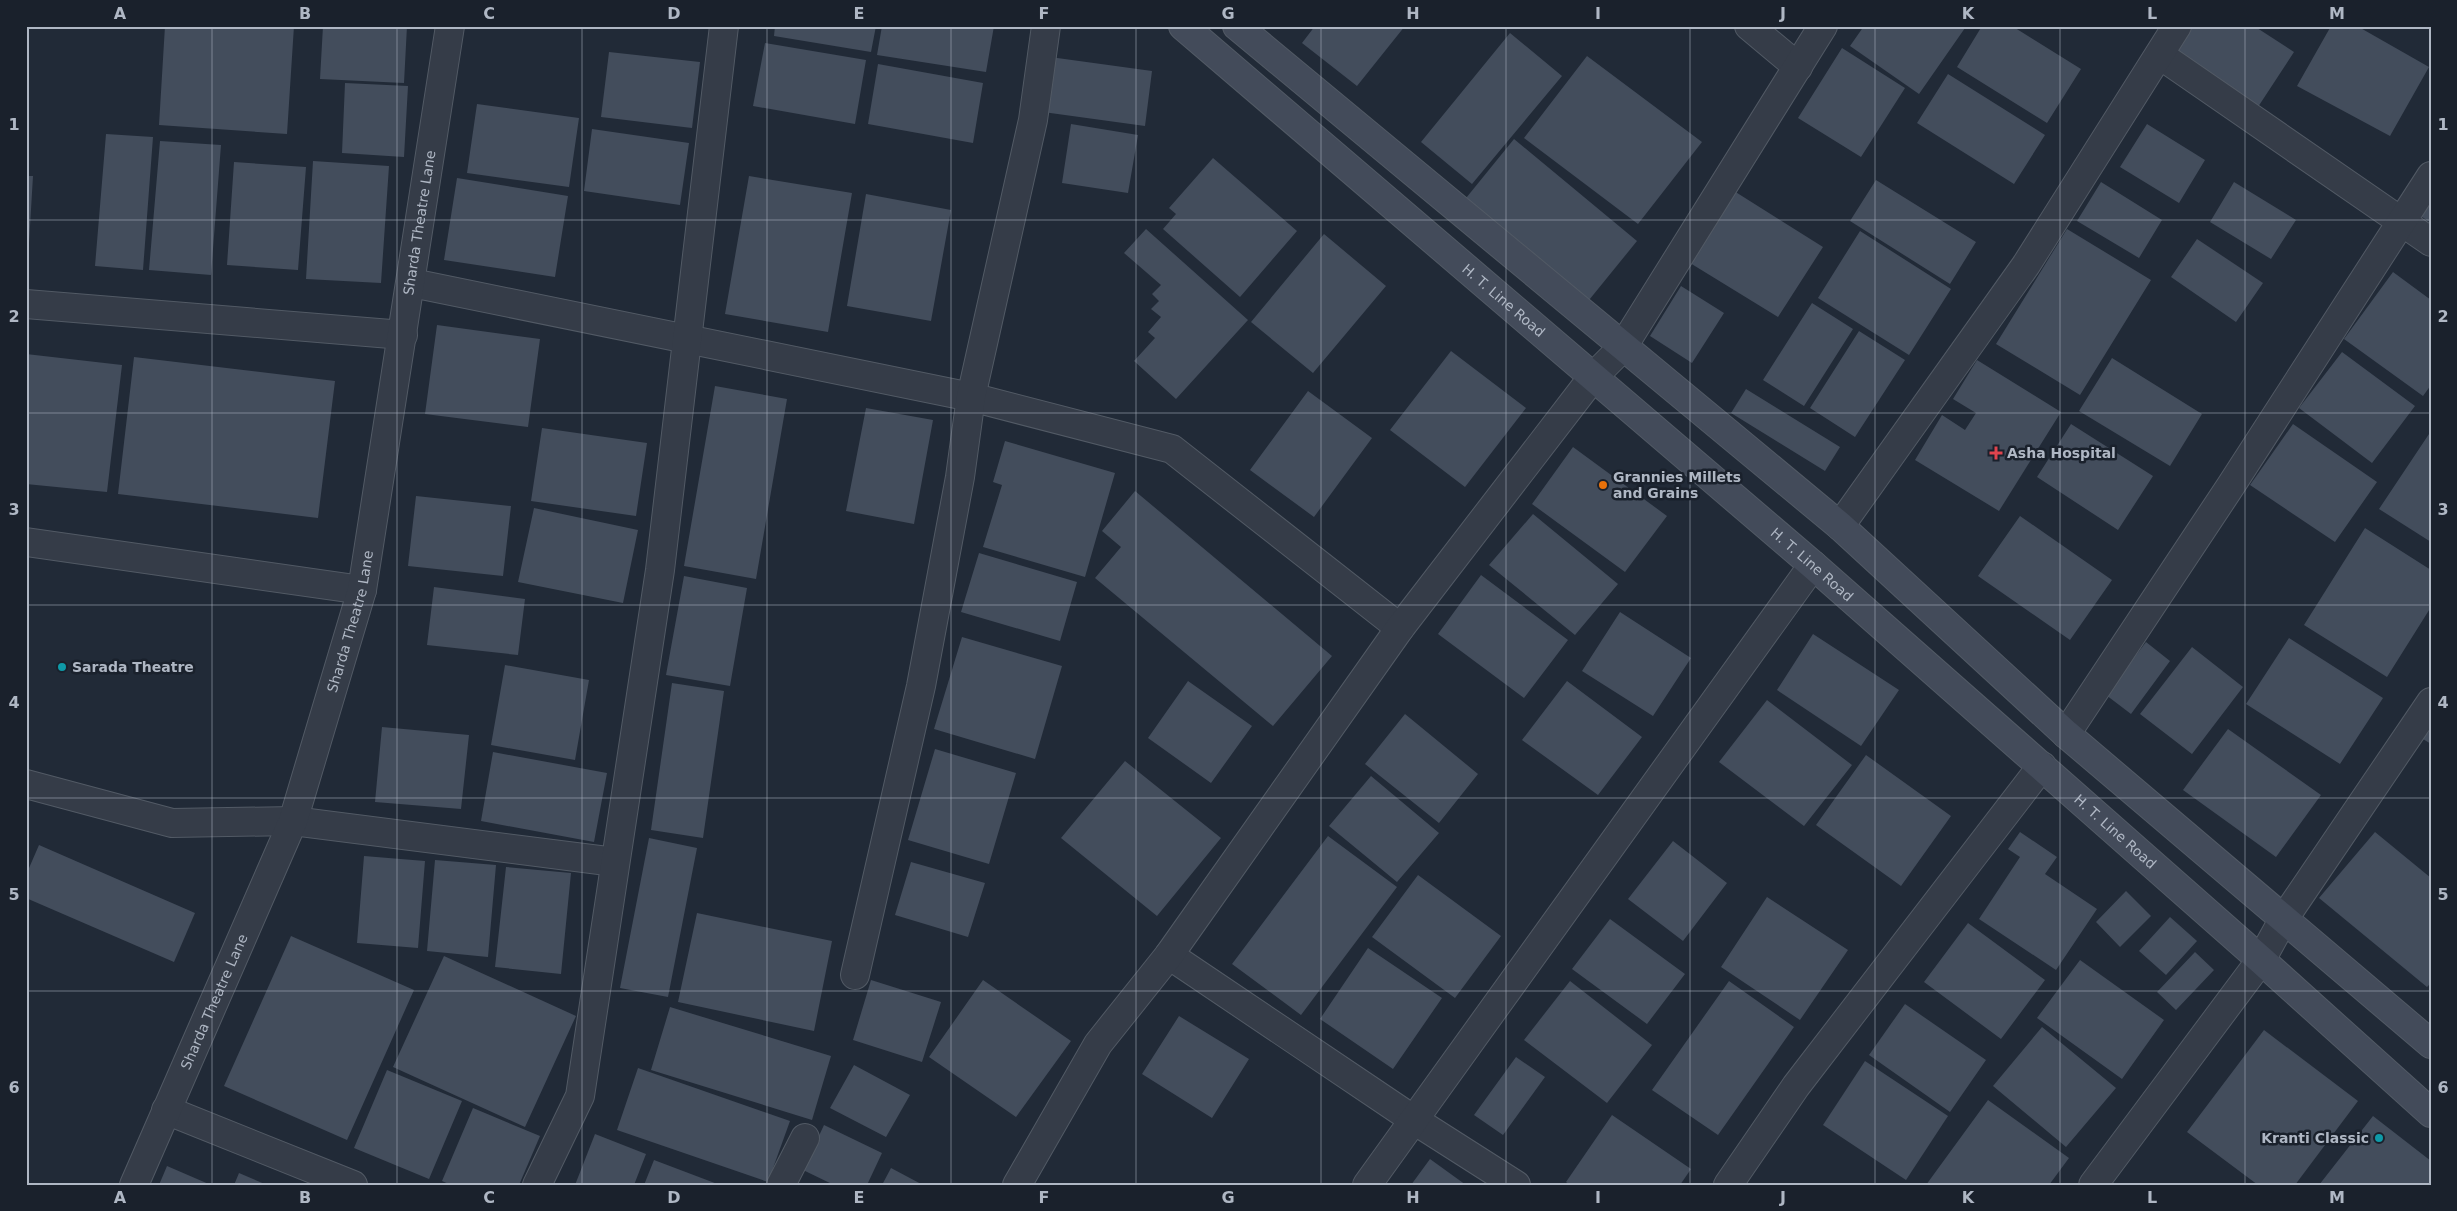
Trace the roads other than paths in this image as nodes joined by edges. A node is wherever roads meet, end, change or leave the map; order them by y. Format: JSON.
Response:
{"nodes":[{"id":1,"x":450,"y":26,"type":"edge"},
{"id":2,"x":724,"y":26,"type":"edge"},
{"id":3,"x":1046,"y":26,"type":"edge"},
{"id":4,"x":1183,"y":26,"type":"edge"},
{"id":5,"x":1237,"y":26,"type":"edge"},
{"id":6,"x":1749,"y":26,"type":"edge"},
{"id":7,"x":1824,"y":26,"type":"edge"},
{"id":8,"x":2177,"y":26,"type":"edge"},
{"id":9,"x":2160,"y":55,"type":"junction"},
{"id":10,"x":1798,"y":67,"type":"junction"},
{"id":11,"x":2431,"y":176,"type":"edge"},
{"id":12,"x":2402,"y":222,"type":"junction"},
{"id":13,"x":2431,"y":242,"type":"edge"},
{"id":14,"x":412,"y":283,"type":"junction"},
{"id":15,"x":26,"y":304,"type":"edge"},
{"id":16,"x":403,"y":335,"type":"junction"},
{"id":17,"x":688,"y":338,"type":"junction"},
{"id":18,"x":1622,"y":348,"type":"junction"},
{"id":19,"x":1593,"y":377,"type":"junction"},
{"id":20,"x":971,"y":397,"type":"junction"},
{"id":21,"x":1840,"y":526,"type":"junction"},
{"id":22,"x":26,"y":542,"type":"edge"},
{"id":23,"x":1813,"y":565,"type":"junction"},
{"id":24,"x":362,"y":590,"type":"junction"},
{"id":25,"x":1400,"y":628,"type":"junction"},
{"id":26,"x":2431,"y":702,"type":"edge"},
{"id":27,"x":2066,"y":734,"type":"junction"},
{"id":28,"x":2042,"y":766,"type":"junction"},
{"id":29,"x":26,"y":784,"type":"edge"},
{"id":30,"x":293,"y":822,"type":"junction"},
{"id":31,"x":615,"y":862,"type":"junction"},
{"id":32,"x":2283,"y":920,"type":"junction"},
{"id":33,"x":1169,"y":955,"type":"junction"},
{"id":34,"x":2261,"y":960,"type":"junction"},
{"id":35,"x":855,"y":975,"type":"dead end"},
{"id":36,"x":2431,"y":1044,"type":"edge"},
{"id":37,"x":166,"y":1110,"type":"junction"},
{"id":38,"x":2431,"y":1113,"type":"edge"},
{"id":39,"x":1414,"y":1120,"type":"junction"},
{"id":40,"x":805,"y":1138,"type":"dead end"},
{"id":41,"x":134,"y":1185,"type":"edge"},
{"id":42,"x":354,"y":1185,"type":"edge"},
{"id":43,"x":537,"y":1185,"type":"edge"},
{"id":44,"x":781,"y":1185,"type":"edge"},
{"id":45,"x":1017,"y":1185,"type":"edge"},
{"id":46,"x":1367,"y":1185,"type":"edge"},
{"id":47,"x":1516,"y":1185,"type":"edge"},
{"id":48,"x":1728,"y":1185,"type":"edge"},
{"id":49,"x":2093,"y":1185,"type":"edge"}],
"edges":[{"from":1,"to":14,"type":"street","name":"Sharda Theatre Lane"},
{"from":2,"to":17,"type":"street"},
{"from":3,"to":20,"type":"street"},
{"from":4,"to":19,"type":"street","name":"H. T. Line Road"},
{"from":5,"to":18,"type":"street"},
{"from":6,"to":10,"type":"street"},
{"from":7,"to":10,"type":"street"},
{"from":8,"to":9,"type":"street"},
{"from":9,"to":12,"type":"street"},
{"from":9,"to":21,"type":"street"},
{"from":10,"to":18,"type":"street"},
{"from":11,"to":12,"type":"street"},
{"from":12,"to":13,"type":"street"},
{"from":12,"to":27,"type":"street"},
{"from":14,"to":16,"type":"street","name":"Sharda Theatre Lane"},
{"from":14,"to":17,"type":"street"},
{"from":15,"to":16,"type":"street"},
{"from":16,"to":24,"type":"street","name":"Sharda Theatre Lane"},
{"from":17,"to":20,"type":"street"},
{"from":17,"to":31,"type":"street"},
{"from":18,"to":19,"type":"street"},
{"from":18,"to":21,"type":"street"},
{"from":19,"to":23,"type":"street","name":"H. T. Line Road"},
{"from":19,"to":25,"type":"street"},
{"from":20,"to":25,"type":"street"},
{"from":20,"to":35,"type":"street"},
{"from":21,"to":27,"type":"street"},
{"from":22,"to":24,"type":"street"},
{"from":23,"to":28,"type":"street","name":"H. T. Line Road"},
{"from":23,"to":39,"type":"street"},
{"from":24,"to":30,"type":"street","name":"Sharda Theatre Lane"},
{"from":25,"to":33,"type":"street"},
{"from":26,"to":32,"type":"street"},
{"from":27,"to":32,"type":"street"},
{"from":28,"to":34,"type":"street","name":"H. T. Line Road"},
{"from":28,"to":48,"type":"street"},
{"from":29,"to":30,"type":"street"},
{"from":30,"to":31,"type":"street"},
{"from":30,"to":37,"type":"street","name":"Sharda Theatre Lane"},
{"from":31,"to":43,"type":"street"},
{"from":32,"to":34,"type":"street"},
{"from":32,"to":36,"type":"street"},
{"from":33,"to":39,"type":"street"},
{"from":33,"to":45,"type":"street"},
{"from":34,"to":38,"type":"street","name":"H. T. Line Road"},
{"from":34,"to":49,"type":"street"},
{"from":37,"to":41,"type":"street","name":"Sharda Theatre Lane"},
{"from":37,"to":42,"type":"street"},
{"from":39,"to":46,"type":"street"},
{"from":39,"to":47,"type":"street"},
{"from":40,"to":44,"type":"street"}]}
